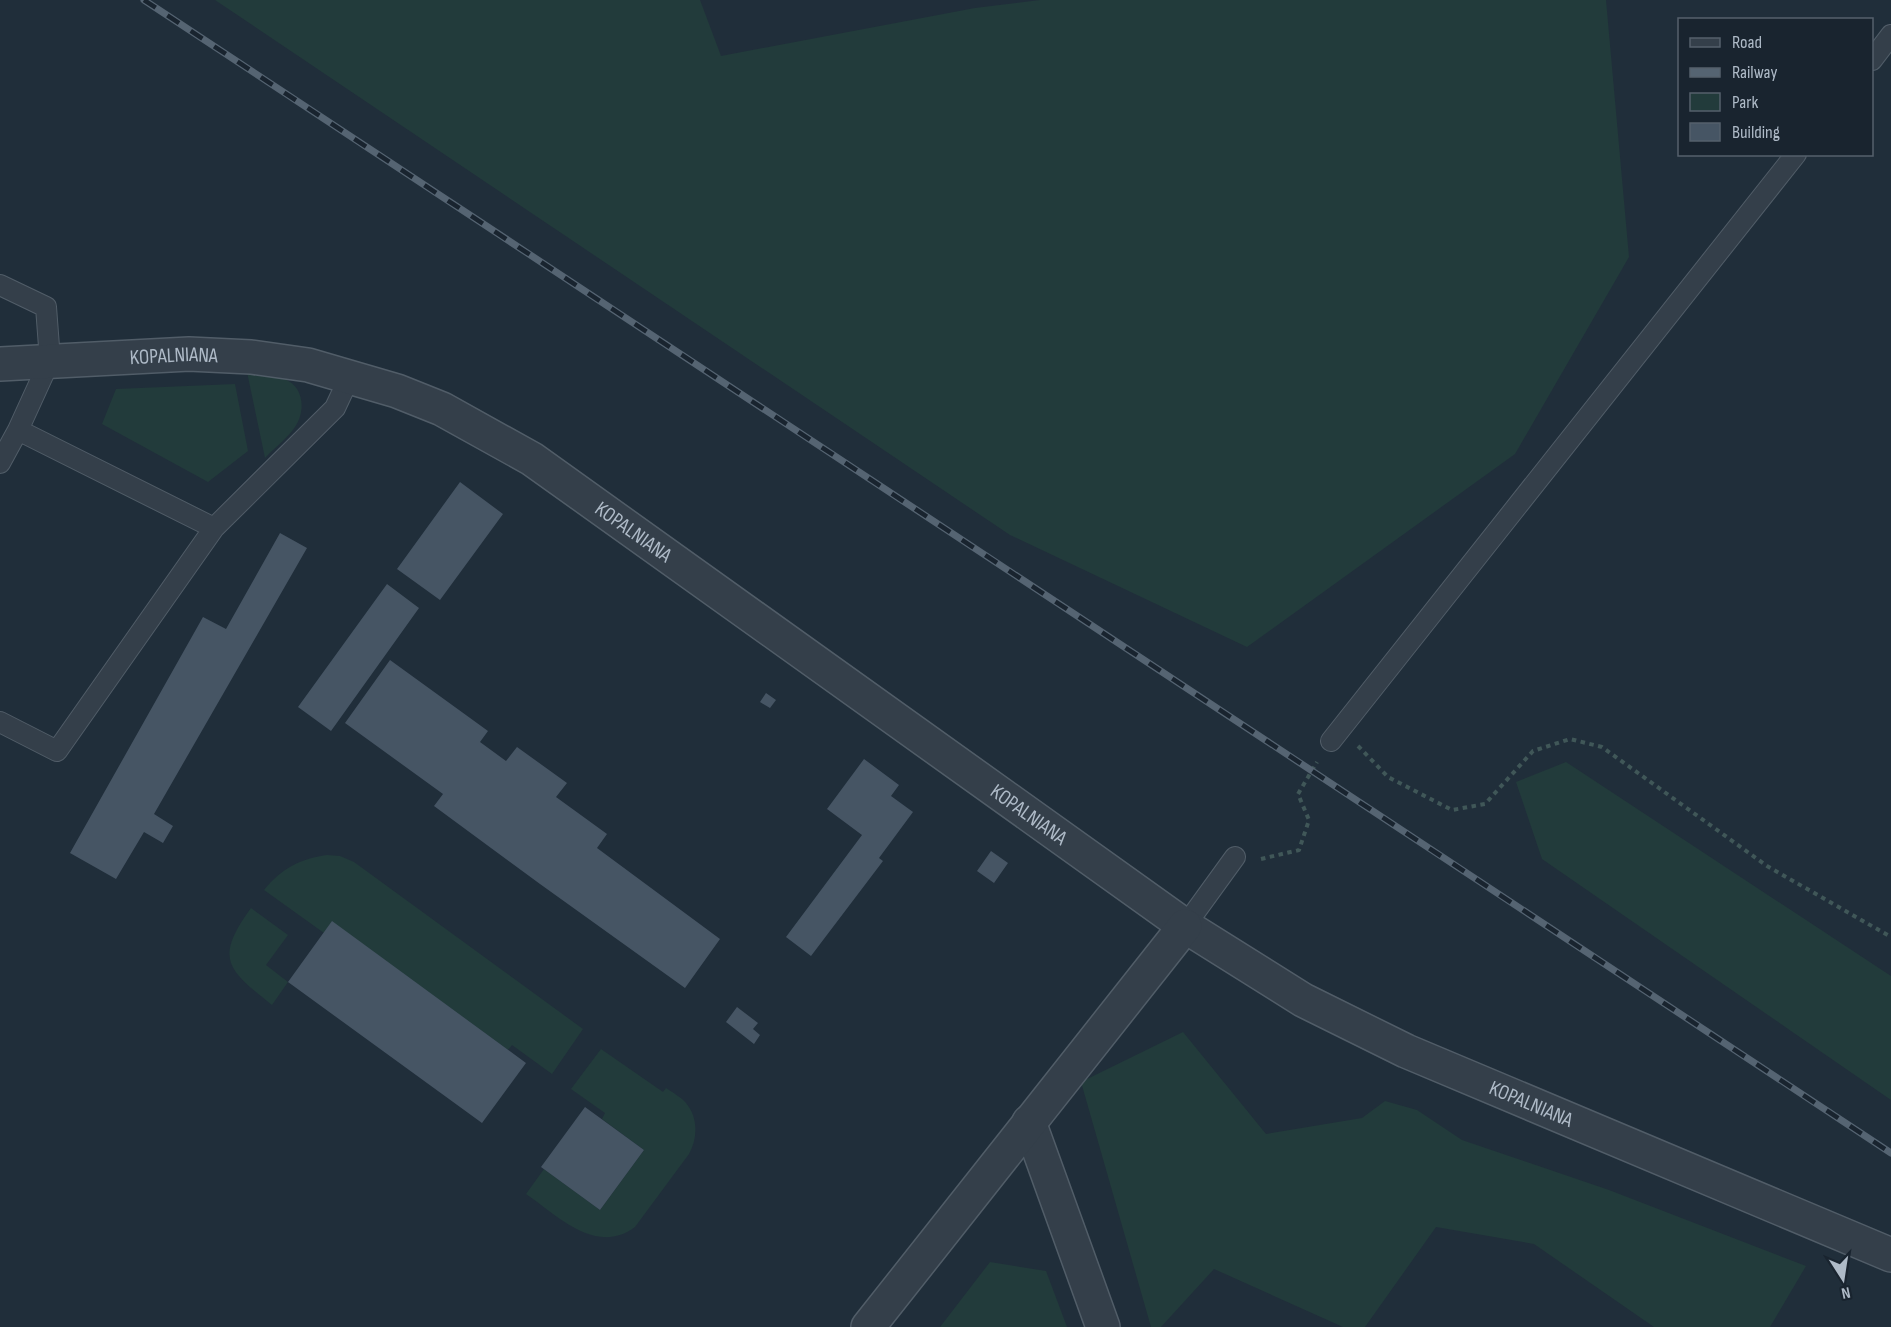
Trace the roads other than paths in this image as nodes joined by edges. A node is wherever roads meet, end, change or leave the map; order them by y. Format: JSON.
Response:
{"nodes":[{"id":1,"x":1891,"y":35,"type":"edge"},
{"id":2,"x":1873,"y":59,"type":"edge"},
{"id":3,"x":1794,"y":156,"type":"edge"},
{"id":4,"x":0,"y":285,"type":"edge"},
{"id":5,"x":50,"y":360,"type":"junction"},
{"id":6,"x":0,"y":364,"type":"edge"},
{"id":7,"x":350,"y":376,"type":"junction"},
{"id":8,"x":18,"y":430,"type":"junction"},
{"id":9,"x":0,"y":463,"type":"edge"},
{"id":10,"x":214,"y":528,"type":"junction"},
{"id":11,"x":0,"y":722,"type":"edge"},
{"id":12,"x":1336,"y":735,"type":"road end"},
{"id":13,"x":1232,"y":862,"type":"road end"},
{"id":14,"x":1185,"y":926,"type":"junction"},
{"id":15,"x":1029,"y":1122,"type":"junction"},
{"id":16,"x":1891,"y":1255,"type":"edge"},
{"id":17,"x":868,"y":1327,"type":"edge"},
{"id":18,"x":1103,"y":1327,"type":"edge"}],
"edges":[{"from":1,"to":2,"type":"lane"},
{"from":3,"to":12,"type":"lane"},
{"from":4,"to":5,"type":"lane"},
{"from":5,"to":6,"type":"street","name":"KOPALNIANA"},
{"from":5,"to":7,"type":"street","name":"KOPALNIANA"},
{"from":5,"to":8,"type":"lane"},
{"from":7,"to":10,"type":"lane"},
{"from":7,"to":14,"type":"street","name":"KOPALNIANA"},
{"from":8,"to":9,"type":"lane"},
{"from":8,"to":10,"type":"lane"},
{"from":10,"to":11,"type":"lane"},
{"from":13,"to":14,"type":"lane"},
{"from":14,"to":15,"type":"street"},
{"from":14,"to":16,"type":"street","name":"KOPALNIANA"},
{"from":15,"to":17,"type":"street"},
{"from":15,"to":18,"type":"street"}]}
